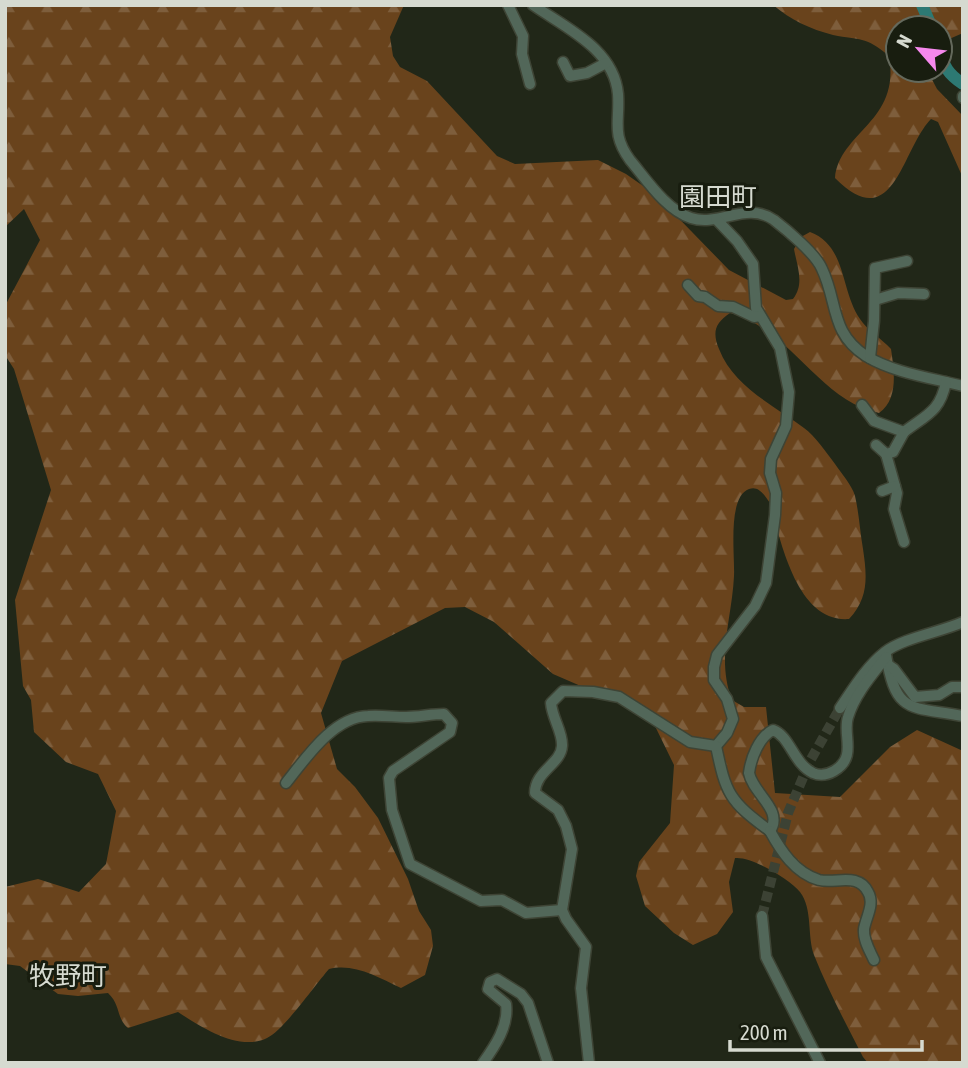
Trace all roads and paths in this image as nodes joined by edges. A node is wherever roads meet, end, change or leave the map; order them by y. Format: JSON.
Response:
{"nodes":[{"id":1,"x":508,"y":5,"type":"edge"},
{"id":2,"x":533,"y":5,"type":"edge"},
{"id":3,"x":563,"y":62,"type":"dead end"},
{"id":4,"x":606,"y":63,"type":"junction"},
{"id":5,"x":530,"y":84,"type":"dead end"},
{"id":6,"x":716,"y":219,"type":"junction"},
{"id":7,"x":907,"y":261,"type":"dead end"},
{"id":8,"x":688,"y":285,"type":"dead end"},
{"id":9,"x":924,"y":294,"type":"dead end"},
{"id":10,"x":875,"y":300,"type":"junction"},
{"id":11,"x":760,"y":316,"type":"junction"},
{"id":12,"x":870,"y":358,"type":"junction"},
{"id":13,"x":946,"y":382,"type":"junction"},
{"id":14,"x":963,"y":386,"type":"edge"},
{"id":15,"x":862,"y":405,"type":"dead end"},
{"id":16,"x":904,"y":432,"type":"junction"},
{"id":17,"x":876,"y":445,"type":"dead end"},
{"id":18,"x":886,"y":454,"type":"junction"},
{"id":19,"x":895,"y":486,"type":"junction"},
{"id":20,"x":882,"y":491,"type":"dead end"},
{"id":21,"x":904,"y":542,"type":"dead end"},
{"id":22,"x":963,"y":622,"type":"edge"},
{"id":23,"x":887,"y":658,"type":"junction"},
{"id":24,"x":963,"y":687,"type":"edge"},
{"id":25,"x":840,"y":708,"type":"tunnel mouth"},
{"id":26,"x":963,"y":716,"type":"edge"},
{"id":27,"x":716,"y":746,"type":"junction"},
{"id":28,"x":286,"y":783,"type":"dead end"},
{"id":29,"x":770,"y":831,"type":"junction"},
{"id":30,"x":562,"y":910,"type":"junction"},
{"id":31,"x":762,"y":916,"type":"tunnel mouth"},
{"id":32,"x":874,"y":960,"type":"dead end"},
{"id":33,"x":483,"y":1063,"type":"edge"},
{"id":34,"x":548,"y":1063,"type":"edge"},
{"id":35,"x":589,"y":1063,"type":"edge"},
{"id":36,"x":820,"y":1063,"type":"edge"}],
"edges":[{"from":1,"to":5,"type":"street"},
{"from":2,"to":4,"type":"street"},
{"from":3,"to":4,"type":"street"},
{"from":4,"to":6,"type":"street"},
{"from":6,"to":11,"type":"street"},
{"from":6,"to":12,"type":"street"},
{"from":7,"to":10,"type":"street"},
{"from":8,"to":11,"type":"street"},
{"from":9,"to":10,"type":"street"},
{"from":10,"to":12,"type":"street"},
{"from":11,"to":27,"type":"street"},
{"from":12,"to":13,"type":"street"},
{"from":13,"to":14,"type":"street"},
{"from":13,"to":16,"type":"street"},
{"from":15,"to":16,"type":"street"},
{"from":16,"to":18,"type":"street"},
{"from":17,"to":18,"type":"street"},
{"from":18,"to":19,"type":"street"},
{"from":19,"to":20,"type":"street"},
{"from":19,"to":21,"type":"street"},
{"from":22,"to":23,"type":"street"},
{"from":23,"to":24,"type":"street"},
{"from":23,"to":25,"type":"street"},
{"from":23,"to":26,"type":"street"},
{"from":23,"to":29,"type":"street"},
{"from":27,"to":29,"type":"street"},
{"from":27,"to":30,"type":"street"},
{"from":28,"to":30,"type":"street"},
{"from":29,"to":32,"type":"street"},
{"from":30,"to":35,"type":"street"},
{"from":31,"to":36,"type":"street"},
{"from":33,"to":34,"type":"street"}]}
